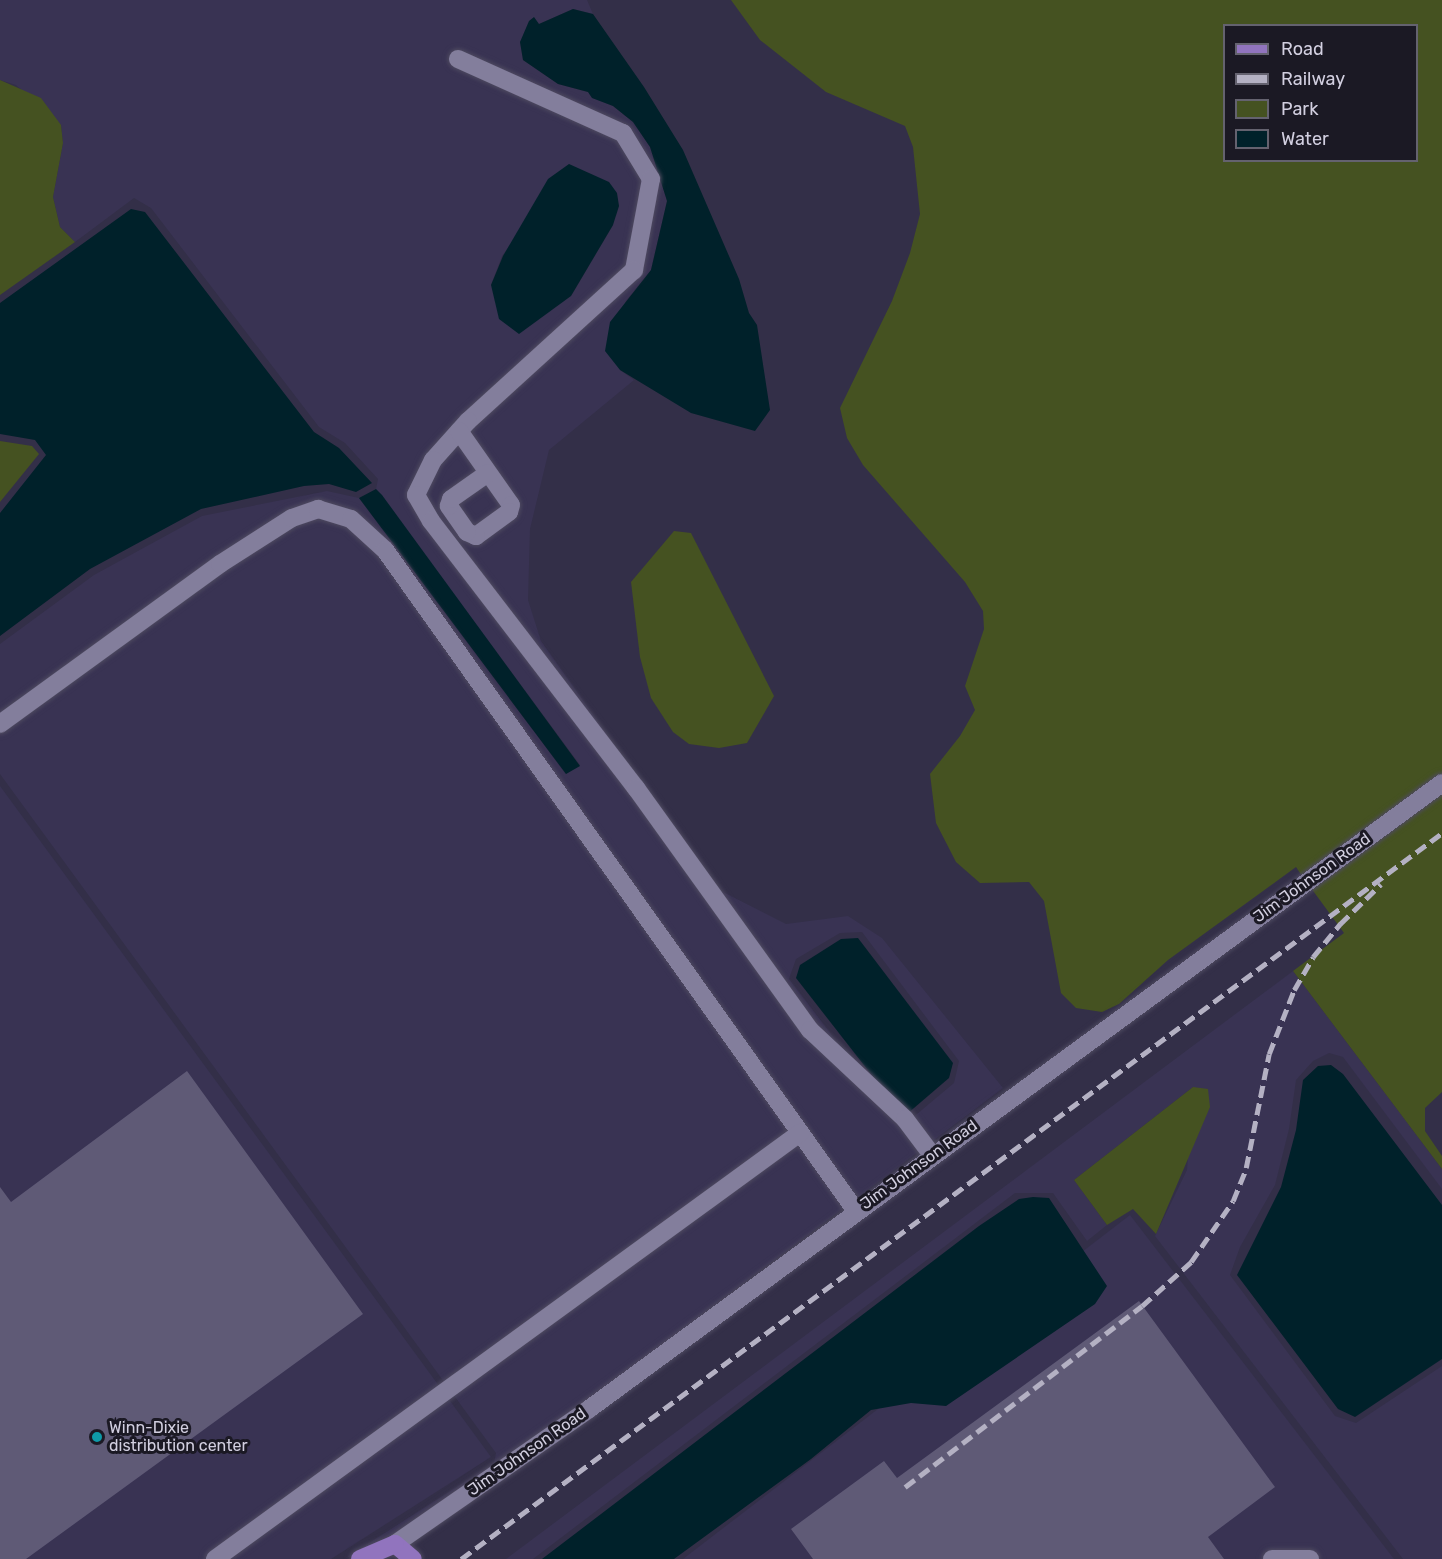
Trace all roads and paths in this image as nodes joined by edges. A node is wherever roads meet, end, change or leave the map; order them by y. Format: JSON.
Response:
{"nodes":[{"id":1,"x":458,"y":59,"type":"dead end"},
{"id":2,"x":459,"y":431,"type":"junction"},
{"id":3,"x":488,"y":473,"type":"dead end"},
{"id":4,"x":0,"y":724,"type":"edge"},
{"id":5,"x":1442,"y":783,"type":"edge"},
{"id":6,"x":800,"y":1133,"type":"junction"},
{"id":7,"x":932,"y":1155,"type":"junction"},
{"id":8,"x":856,"y":1211,"type":"junction"},
{"id":9,"x":398,"y":1552,"type":"edge"},
{"id":10,"x":215,"y":1559,"type":"edge"},
{"id":11,"x":360,"y":1559,"type":"edge"},
{"id":12,"x":382,"y":1559,"type":"edge"},
{"id":13,"x":413,"y":1559,"type":"edge"},
{"id":14,"x":1272,"y":1559,"type":"edge"},
{"id":15,"x":1310,"y":1559,"type":"edge"}],
"edges":[{"from":1,"to":2,"type":"street"},
{"from":2,"to":3,"type":"street"},
{"from":2,"to":7,"type":"street"},
{"from":4,"to":6,"type":"street"},
{"from":5,"to":7,"type":"street","name":"Jim Johnson Road"},
{"from":6,"to":8,"type":"street"},
{"from":6,"to":10,"type":"street"},
{"from":7,"to":8,"type":"street","name":"Jim Johnson Road"},
{"from":8,"to":9,"type":"street","name":"Jim Johnson Road"},
{"from":9,"to":11,"type":"main road","name":"Jim Johnson Road"},
{"from":9,"to":12,"type":"main road","name":"Jim Johnson Road"},
{"from":9,"to":13,"type":"main road"},
{"from":14,"to":15,"type":"street"}]}
